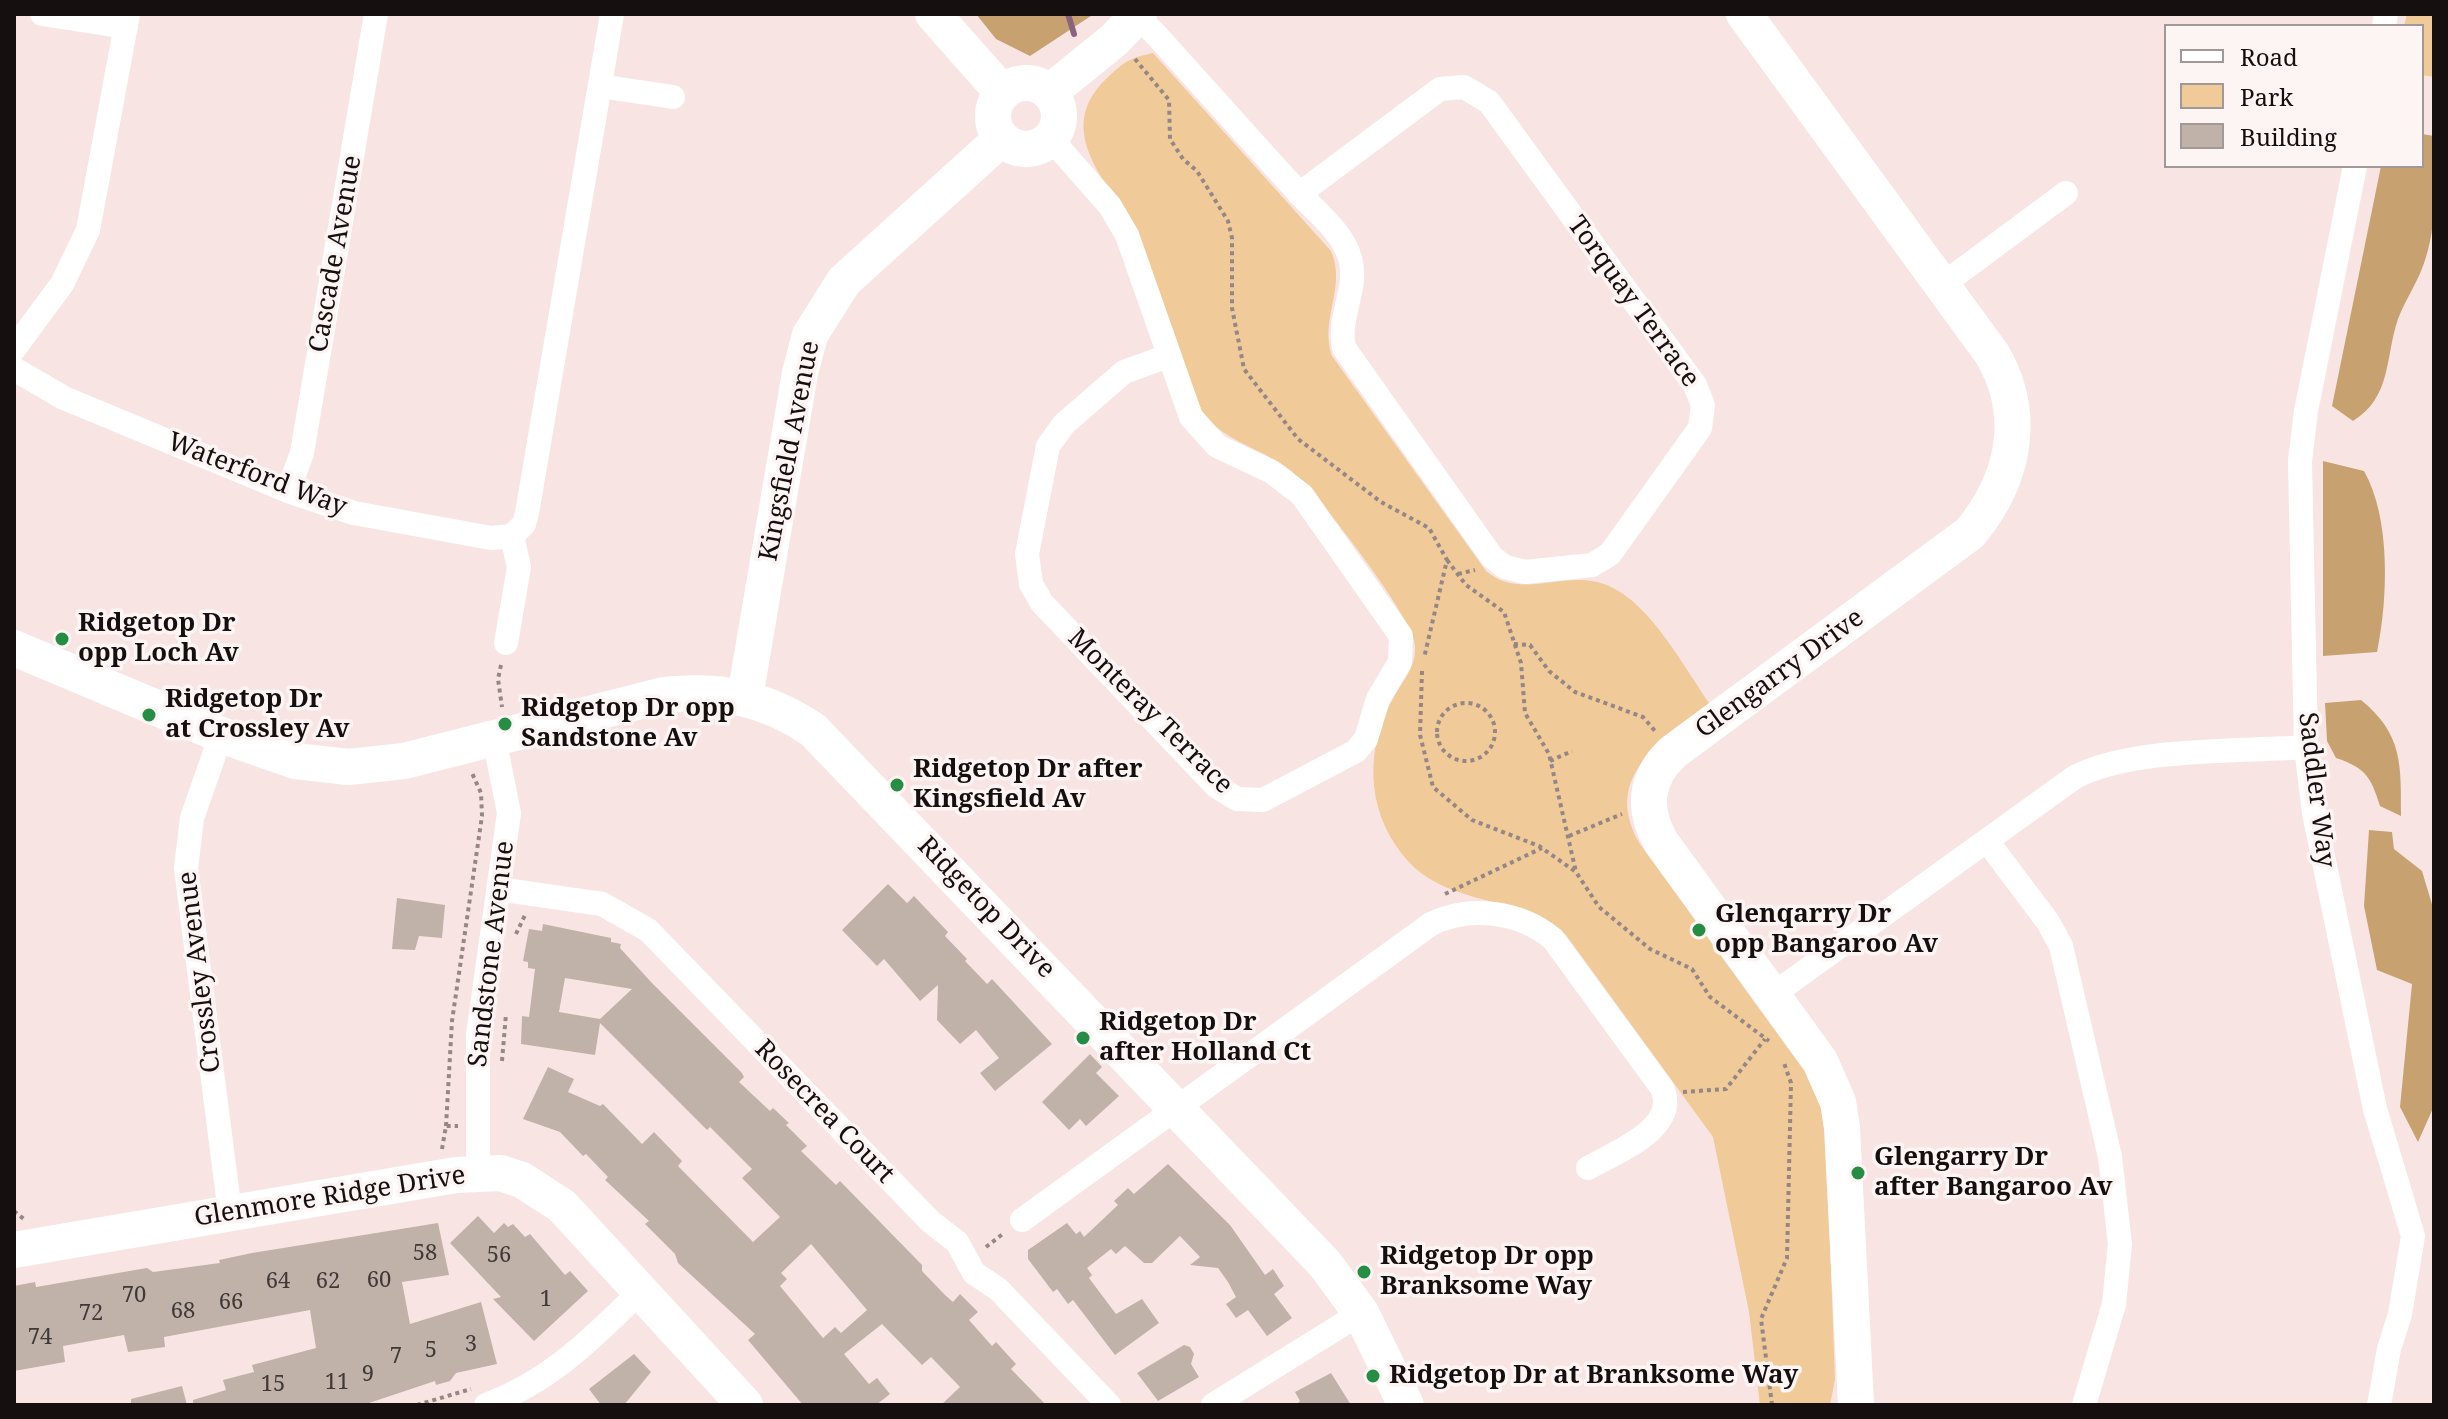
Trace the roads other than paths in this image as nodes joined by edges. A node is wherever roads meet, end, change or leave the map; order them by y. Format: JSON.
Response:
{"nodes":[{"id":1,"x":42,"y":14,"type":"edge"},
{"id":2,"x":376,"y":14,"type":"edge"},
{"id":3,"x":612,"y":14,"type":"edge"},
{"id":4,"x":933,"y":14,"type":"edge"},
{"id":5,"x":1744,"y":14,"type":"edge"},
{"id":6,"x":127,"y":21,"type":"edge"},
{"id":7,"x":1130,"y":23,"type":"edge"},
{"id":8,"x":600,"y":86,"type":"junction"},
{"id":9,"x":1050,"y":92,"type":"junction"},
{"id":10,"x":1003,"y":93,"type":"junction"},
{"id":11,"x":673,"y":97,"type":"dead end"},
{"id":12,"x":1001,"y":139,"type":"junction"},
{"id":13,"x":1051,"y":139,"type":"junction"},
{"id":14,"x":2355,"y":168,"type":"edge"},
{"id":15,"x":2066,"y":193,"type":"dead end"},
{"id":16,"x":1299,"y":194,"type":"junction"},
{"id":17,"x":1942,"y":285,"type":"junction"},
{"id":18,"x":14,"y":349,"type":"edge"},
{"id":19,"x":1168,"y":356,"type":"junction"},
{"id":20,"x":14,"y":369,"type":"edge"},
{"id":21,"x":288,"y":491,"type":"junction"},
{"id":22,"x":512,"y":536,"type":"junction"},
{"id":23,"x":506,"y":643,"type":"road end"},
{"id":24,"x":14,"y":648,"type":"edge"},
{"id":25,"x":745,"y":697,"type":"junction"},
{"id":26,"x":500,"y":720,"type":"junction"},
{"id":27,"x":221,"y":735,"type":"junction"},
{"id":28,"x":2306,"y":747,"type":"junction"},
{"id":29,"x":1987,"y":841,"type":"junction"},
{"id":30,"x":498,"y":889,"type":"junction"},
{"id":31,"x":1772,"y":995,"type":"junction"},
{"id":32,"x":1176,"y":1109,"type":"junction"},
{"id":33,"x":1588,"y":1168,"type":"dead end"},
{"id":34,"x":478,"y":1172,"type":"junction"},
{"id":35,"x":230,"y":1213,"type":"junction"},
{"id":36,"x":1022,"y":1220,"type":"road end"},
{"id":37,"x":14,"y":1250,"type":"edge"},
{"id":38,"x":642,"y":1290,"type":"junction"},
{"id":39,"x":1361,"y":1313,"type":"junction"},
{"id":40,"x":486,"y":1405,"type":"edge"},
{"id":41,"x":745,"y":1405,"type":"edge"},
{"id":42,"x":1109,"y":1405,"type":"edge"},
{"id":43,"x":1213,"y":1405,"type":"edge"},
{"id":44,"x":1406,"y":1405,"type":"edge"},
{"id":45,"x":1856,"y":1405,"type":"edge"},
{"id":46,"x":2084,"y":1405,"type":"edge"},
{"id":47,"x":2379,"y":1405,"type":"edge"}],
"edges":[{"from":1,"to":6,"type":"street"},
{"from":2,"to":21,"type":"street","name":"Cascade Avenue"},
{"from":3,"to":8,"type":"street"},
{"from":4,"to":10,"type":"street"},
{"from":5,"to":17,"type":"street","name":"Glengarry Drive"},
{"from":6,"to":18,"type":"street"},
{"from":7,"to":9,"type":"street"},
{"from":7,"to":16,"type":"street","name":"Torquay Terrace"},
{"from":8,"to":11,"type":"street"},
{"from":8,"to":22,"type":"street"},
{"from":9,"to":10,"type":"street"},
{"from":9,"to":13,"type":"street"},
{"from":10,"to":12,"type":"street"},
{"from":12,"to":13,"type":"street"},
{"from":12,"to":25,"type":"street","name":"Kingsfield Avenue"},
{"from":13,"to":19,"type":"street","name":"Monteray Terrace"},
{"from":14,"to":28,"type":"street","name":"Saddler Way"},
{"from":15,"to":17,"type":"street"},
{"from":16,"to":16,"type":"street","name":"Torquay Terrace"},
{"from":17,"to":31,"type":"street","name":"Glengarry Drive"},
{"from":19,"to":19,"type":"street","name":"Monteray Terrace"},
{"from":20,"to":21,"type":"street","name":"Waterford Way"},
{"from":21,"to":22,"type":"street","name":"Waterford Way"},
{"from":22,"to":23,"type":"street"},
{"from":24,"to":27,"type":"street","name":"Ridgetop Drive"},
{"from":25,"to":26,"type":"street","name":"Ridgetop Drive"},
{"from":25,"to":32,"type":"street","name":"Ridgetop Drive"},
{"from":26,"to":27,"type":"street","name":"Ridgetop Drive"},
{"from":26,"to":30,"type":"street","name":"Sandstone Avenue"},
{"from":27,"to":35,"type":"street","name":"Crossley Avenue"},
{"from":28,"to":29,"type":"street"},
{"from":28,"to":47,"type":"street","name":"Saddler Way"},
{"from":29,"to":31,"type":"street"},
{"from":29,"to":46,"type":"street"},
{"from":30,"to":34,"type":"street","name":"Sandstone Avenue"},
{"from":30,"to":42,"type":"street","name":"Rosecrea Court"},
{"from":31,"to":45,"type":"street"},
{"from":32,"to":33,"type":"street"},
{"from":32,"to":36,"type":"street"},
{"from":32,"to":39,"type":"street","name":"Ridgetop Drive"},
{"from":34,"to":35,"type":"street","name":"Glenmore Ridge Drive"},
{"from":34,"to":38,"type":"street","name":"Glenmore Ridge Drive"},
{"from":35,"to":37,"type":"street","name":"Glenmore Ridge Drive"},
{"from":38,"to":40,"type":"street"},
{"from":38,"to":41,"type":"street","name":"Glenmore Ridge Drive"},
{"from":39,"to":43,"type":"street"},
{"from":39,"to":44,"type":"street","name":"Ridgetop Drive"}]}
